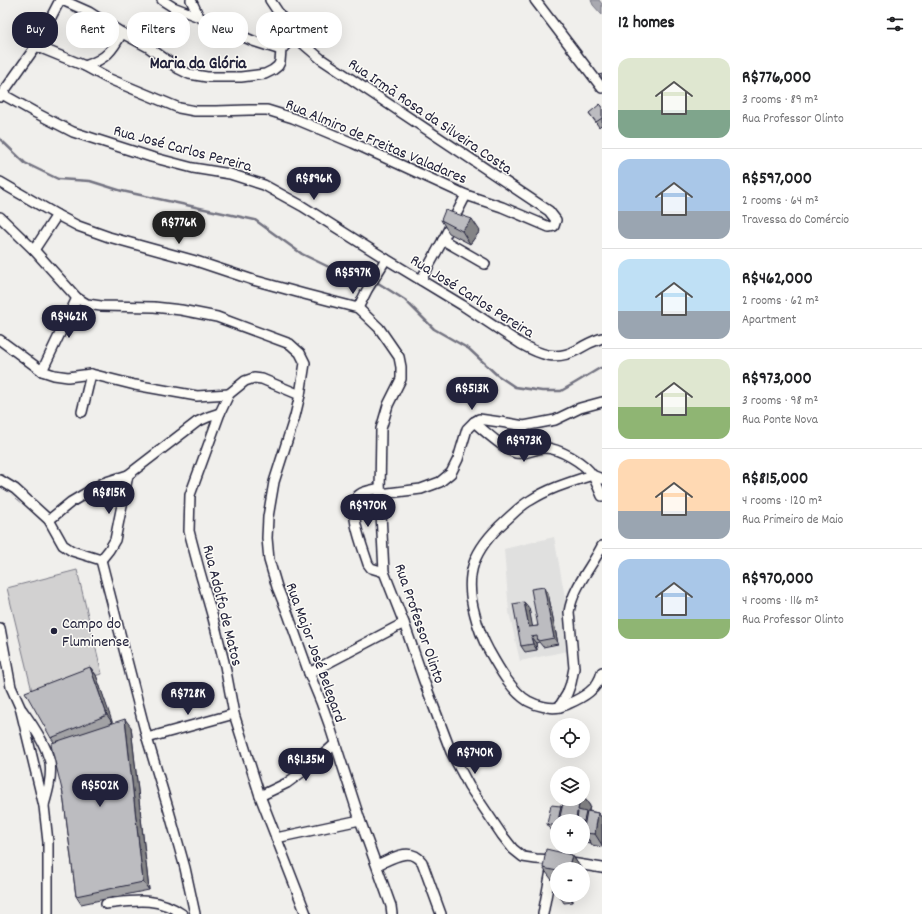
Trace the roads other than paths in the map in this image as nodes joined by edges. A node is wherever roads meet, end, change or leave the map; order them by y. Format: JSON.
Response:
{"nodes":[{"id":1,"x":61,"y":0,"type":"edge"},
{"id":2,"x":162,"y":0,"type":"edge"},
{"id":3,"x":190,"y":0,"type":"edge"},
{"id":4,"x":270,"y":0,"type":"edge"},
{"id":5,"x":535,"y":0,"type":"edge"},
{"id":6,"x":54,"y":12,"type":"edge"},
{"id":7,"x":278,"y":12,"type":"edge"},
{"id":8,"x":198,"y":15,"type":"edge"},
{"id":9,"x":198,"y":17,"type":"edge"},
{"id":10,"x":122,"y":33,"type":"junction"},
{"id":11,"x":248,"y":39,"type":"edge"},
{"id":12,"x":35,"y":48,"type":"edge"},
{"id":13,"x":41,"y":48,"type":"edge"},
{"id":14,"x":308,"y":48,"type":"edge"},
{"id":15,"x":281,"y":50,"type":"joint"},
{"id":16,"x":85,"y":66,"type":"junction"},
{"id":17,"x":602,"y":88,"type":"edge"},
{"id":18,"x":1,"y":95,"type":"edge"},
{"id":19,"x":0,"y":182,"type":"edge"},
{"id":20,"x":466,"y":195,"type":"junction"},
{"id":21,"x":57,"y":215,"type":"junction"},
{"id":22,"x":0,"y":217,"type":"edge"},
{"id":23,"x":547,"y":226,"type":"joint"},
{"id":24,"x":443,"y":240,"type":"junction"},
{"id":25,"x":34,"y":250,"type":"junction"},
{"id":26,"x":386,"y":259,"type":"junction"},
{"id":27,"x":485,"y":264,"type":"dead end"},
{"id":28,"x":421,"y":280,"type":"junction"},
{"id":29,"x":77,"y":298,"type":"junction"},
{"id":30,"x":358,"y":308,"type":"junction"},
{"id":31,"x":602,"y":338,"type":"edge"},
{"id":32,"x":0,"y":340,"type":"edge"},
{"id":33,"x":42,"y":371,"type":"junction"},
{"id":34,"x":91,"y":374,"type":"junction"},
{"id":35,"x":229,"y":394,"type":"junction"},
{"id":36,"x":300,"y":395,"type":"junction"},
{"id":37,"x":602,"y":402,"type":"edge"},
{"id":38,"x":82,"y":412,"type":"dead end"},
{"id":39,"x":220,"y":413,"type":"junction"},
{"id":40,"x":474,"y":422,"type":"junction"},
{"id":41,"x":128,"y":475,"type":"junction"},
{"id":42,"x":592,"y":475,"type":"junction"},
{"id":43,"x":602,"y":479,"type":"edge"},
{"id":44,"x":0,"y":480,"type":"edge"},
{"id":45,"x":380,"y":491,"type":"junction"},
{"id":46,"x":602,"y":496,"type":"edge"},
{"id":47,"x":49,"y":520,"type":"junction"},
{"id":48,"x":602,"y":546,"type":"edge"},
{"id":49,"x":101,"y":560,"type":"junction"},
{"id":50,"x":384,"y":572,"type":"junction"},
{"id":51,"x":404,"y":623,"type":"junction"},
{"id":52,"x":0,"y":628,"type":"edge"},
{"id":53,"x":602,"y":672,"type":"edge"},
{"id":54,"x":309,"y":673,"type":"junction"},
{"id":55,"x":559,"y":707,"type":"junction"},
{"id":56,"x":20,"y":708,"type":"junction"},
{"id":57,"x":234,"y":714,"type":"junction"},
{"id":58,"x":147,"y":738,"type":"junction"},
{"id":59,"x":335,"y":744,"type":"junction"},
{"id":60,"x":260,"y":796,"type":"junction"},
{"id":61,"x":44,"y":806,"type":"junction"},
{"id":62,"x":360,"y":820,"type":"junction"},
{"id":63,"x":276,"y":838,"type":"junction"},
{"id":64,"x":553,"y":860,"type":"junction"},
{"id":65,"x":377,"y":865,"type":"junction"},
{"id":66,"x":602,"y":868,"type":"edge"},
{"id":67,"x":106,"y":904,"type":"dead end"},
{"id":68,"x":179,"y":913,"type":"edge"},
{"id":69,"x":48,"y":914,"type":"edge"},
{"id":70,"x":195,"y":914,"type":"edge"},
{"id":71,"x":306,"y":914,"type":"edge"},
{"id":72,"x":392,"y":914,"type":"edge"},
{"id":73,"x":441,"y":914,"type":"edge"},
{"id":74,"x":543,"y":914,"type":"edge"}],
"edges":[{"from":1,"to":6,"type":"street"},
{"from":1,"to":10,"type":"street"},
{"from":2,"to":9,"type":"street"},
{"from":3,"to":8,"type":"street"},
{"from":4,"to":7,"type":"street","name":"Rua Irmã Rosa da Silveira Costa"},
{"from":5,"to":17,"type":"street"},
{"from":10,"to":15,"type":"street"},
{"from":10,"to":16,"type":"street"},
{"from":11,"to":15,"type":"street"},
{"from":12,"to":18,"type":"street"},
{"from":13,"to":16,"type":"street","name":"Rua Almiro de Freitas Valadares"},
{"from":14,"to":23,"type":"street","name":"Rua Irmã Rosa da Silveira Costa"},
{"from":16,"to":20,"type":"street","name":"Rua Almiro de Freitas Valadares"},
{"from":18,"to":26,"type":"street","name":"Rua José Carlos Pereira"},
{"from":19,"to":21,"type":"street","name":"Rua Professor Olinto"},
{"from":20,"to":23,"type":"street","name":"Rua Almiro de Freitas Valadares"},
{"from":20,"to":24,"type":"street"},
{"from":21,"to":25,"type":"street"},
{"from":21,"to":30,"type":"street","name":"Rua Professor Olinto"},
{"from":22,"to":25,"type":"street"},
{"from":24,"to":27,"type":"street"},
{"from":24,"to":28,"type":"street"},
{"from":25,"to":29,"type":"street"},
{"from":26,"to":28,"type":"street","name":"Rua José Carlos Pereira"},
{"from":26,"to":30,"type":"street"},
{"from":28,"to":31,"type":"street","name":"Rua José Carlos Pereira"},
{"from":29,"to":33,"type":"street"},
{"from":29,"to":36,"type":"street","name":"Rua Major José Belegard"},
{"from":30,"to":45,"type":"street","name":"Rua Professor Olinto"},
{"from":32,"to":33,"type":"street"},
{"from":33,"to":34,"type":"street"},
{"from":34,"to":35,"type":"street"},
{"from":34,"to":38,"type":"street"},
{"from":35,"to":36,"type":"street","name":"Rua Adolfo de Matos"},
{"from":35,"to":39,"type":"street","name":"Rua Adolfo de Matos"},
{"from":36,"to":54,"type":"street","name":"Rua Major José Belegard"},
{"from":37,"to":40,"type":"street"},
{"from":39,"to":41,"type":"street"},
{"from":39,"to":57,"type":"street","name":"Rua Adolfo de Matos"},
{"from":40,"to":42,"type":"street"},
{"from":40,"to":45,"type":"street"},
{"from":41,"to":47,"type":"street"},
{"from":41,"to":49,"type":"street"},
{"from":42,"to":43,"type":"street"},
{"from":42,"to":46,"type":"street"},
{"from":42,"to":55,"type":"street"},
{"from":44,"to":47,"type":"street"},
{"from":45,"to":50,"type":"street","name":"Rua Professor Olinto"},
{"from":45,"to":50,"type":"street"},
{"from":47,"to":49,"type":"street"},
{"from":48,"to":55,"type":"street"},
{"from":49,"to":58,"type":"street"},
{"from":50,"to":51,"type":"street","name":"Rua Professor Olinto"},
{"from":51,"to":54,"type":"street"},
{"from":51,"to":64,"type":"street","name":"Rua Professor Olinto"},
{"from":52,"to":56,"type":"street"},
{"from":53,"to":55,"type":"street"},
{"from":54,"to":59,"type":"street","name":"Rua Major José Belegard"},
{"from":56,"to":61,"type":"street"},
{"from":56,"to":61,"type":"street"},
{"from":57,"to":58,"type":"street"},
{"from":57,"to":60,"type":"street","name":"Rua Adolfo de Matos"},
{"from":58,"to":70,"type":"street"},
{"from":59,"to":60,"type":"street"},
{"from":59,"to":62,"type":"street","name":"Rua Major José Belegard"},
{"from":60,"to":63,"type":"street","name":"Rua Adolfo de Matos"},
{"from":61,"to":69,"type":"street"},
{"from":62,"to":63,"type":"street"},
{"from":62,"to":65,"type":"street","name":"Rua Major José Belegard"},
{"from":63,"to":71,"type":"street","name":"Rua Adolfo de Matos"},
{"from":64,"to":66,"type":"street","name":"Rua Professor Olinto"},
{"from":64,"to":74,"type":"street"},
{"from":65,"to":72,"type":"street","name":"Rua Major José Belegard"},
{"from":65,"to":73,"type":"street"},
{"from":67,"to":68,"type":"street"}]}
